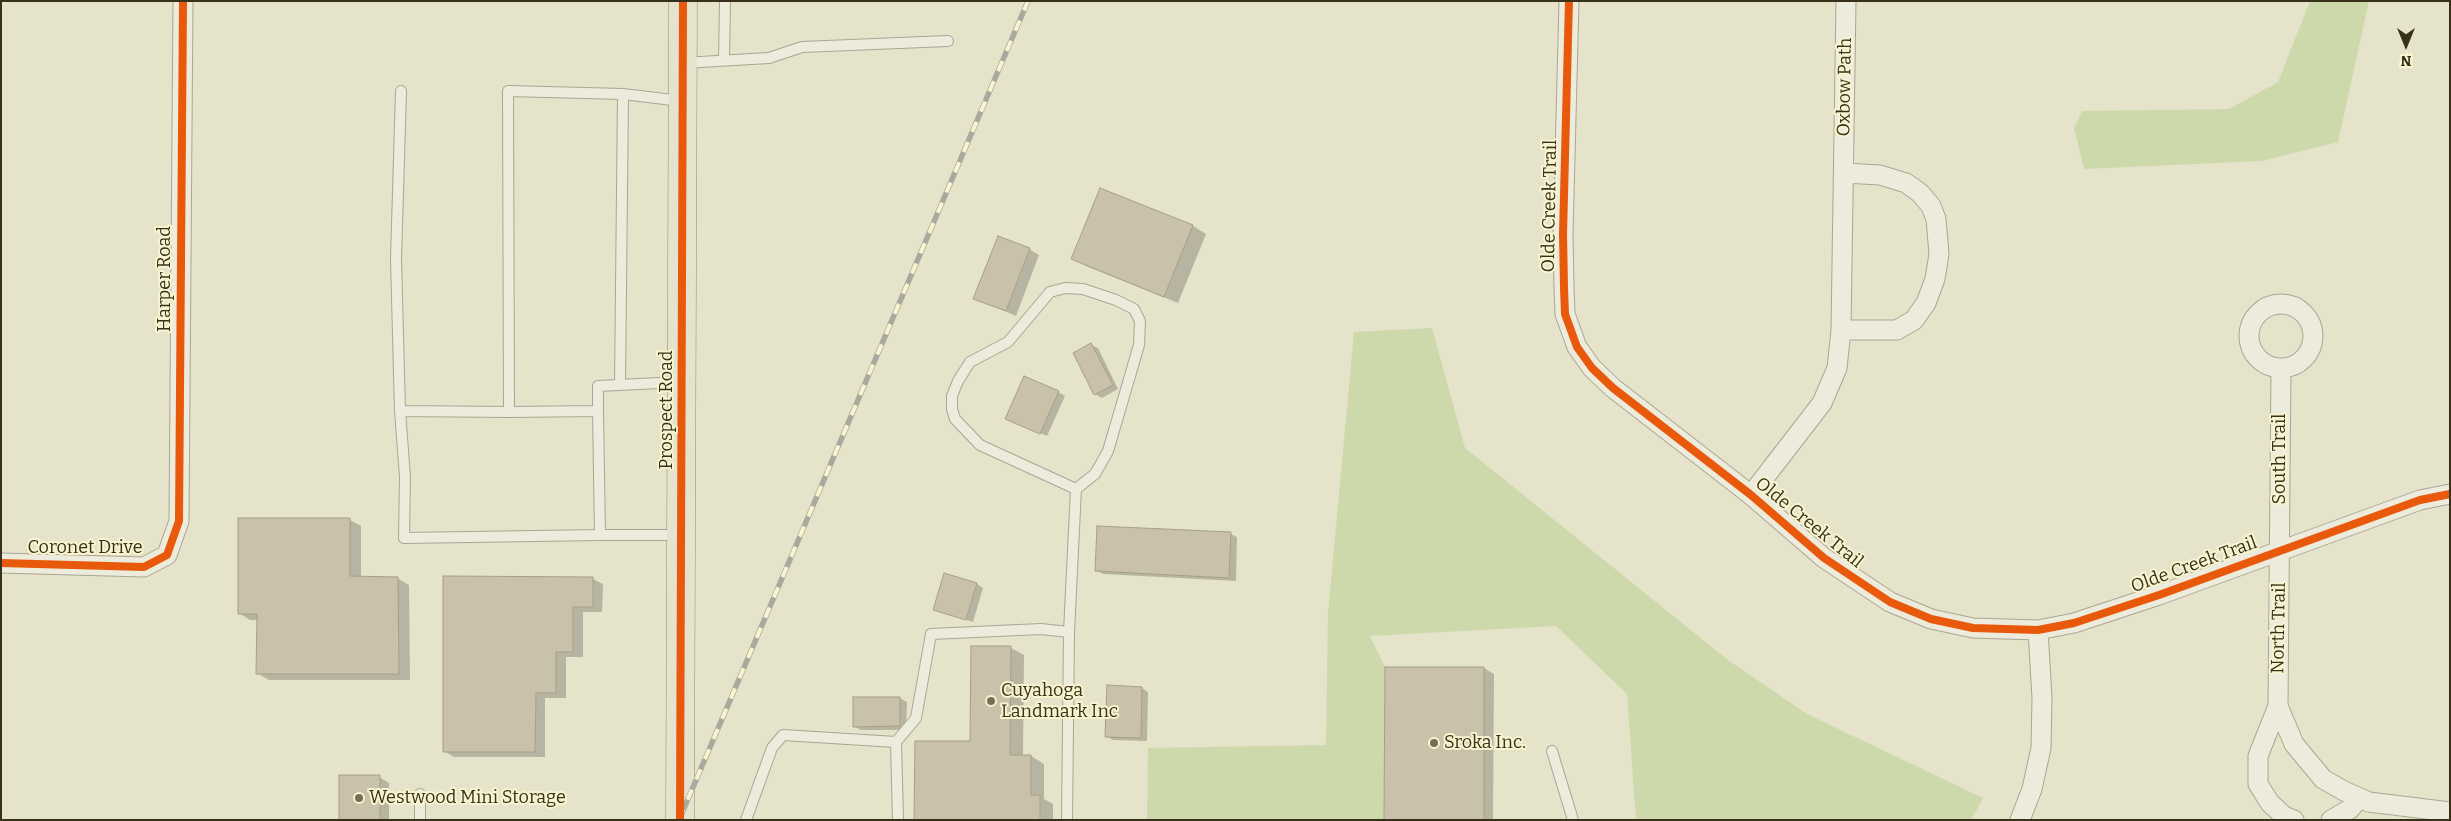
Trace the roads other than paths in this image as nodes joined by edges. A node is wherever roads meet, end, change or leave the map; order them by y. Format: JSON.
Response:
{"nodes":[{"id":1,"x":182,"y":1,"type":"edge"},
{"id":2,"x":684,"y":1,"type":"edge"},
{"id":3,"x":726,"y":1,"type":"edge"},
{"id":4,"x":1569,"y":1,"type":"edge"},
{"id":5,"x":1846,"y":1,"type":"edge"},
{"id":6,"x":948,"y":41,"type":"dead end"},
{"id":7,"x":724,"y":60,"type":"junction"},
{"id":8,"x":683,"y":63,"type":"junction"},
{"id":9,"x":401,"y":91,"type":"dead end"},
{"id":10,"x":623,"y":94,"type":"junction"},
{"id":11,"x":683,"y":101,"type":"junction"},
{"id":12,"x":1844,"y":173,"type":"junction"},
{"id":13,"x":1841,"y":330,"type":"junction"},
{"id":14,"x":2280,"y":368,"type":"dead end"},
{"id":15,"x":682,"y":382,"type":"junction"},
{"id":16,"x":620,"y":385,"type":"junction"},
{"id":17,"x":400,"y":410,"type":"junction"},
{"id":18,"x":598,"y":410,"type":"junction"},
{"id":19,"x":509,"y":412,"type":"junction"},
{"id":20,"x":1076,"y":489,"type":"junction"},
{"id":21,"x":2450,"y":494,"type":"edge"},
{"id":22,"x":1751,"y":495,"type":"junction"},
{"id":23,"x":600,"y":535,"type":"junction"},
{"id":24,"x":681,"y":536,"type":"junction"},
{"id":25,"x":2280,"y":550,"type":"junction"},
{"id":26,"x":167,"y":555,"type":"joint"},
{"id":27,"x":1,"y":563,"type":"edge"},
{"id":28,"x":2038,"y":630,"type":"junction"},
{"id":29,"x":1069,"y":632,"type":"junction"},
{"id":30,"x":2278,"y":706,"type":"junction"},
{"id":31,"x":896,"y":742,"type":"junction"},
{"id":32,"x":1552,"y":751,"type":"dead end"},
{"id":33,"x":420,"y":794,"type":"dead end"},
{"id":34,"x":2359,"y":799,"type":"junction"},
{"id":35,"x":2450,"y":812,"type":"edge"},
{"id":36,"x":420,"y":820,"type":"edge"},
{"id":37,"x":680,"y":820,"type":"edge"},
{"id":38,"x":746,"y":820,"type":"edge"},
{"id":39,"x":898,"y":820,"type":"edge"},
{"id":40,"x":1066,"y":820,"type":"edge"},
{"id":41,"x":1573,"y":820,"type":"edge"},
{"id":42,"x":2020,"y":820,"type":"edge"},
{"id":43,"x":2294,"y":820,"type":"edge"},
{"id":44,"x":2331,"y":820,"type":"edge"}],
"edges":[{"from":1,"to":26,"type":"street","name":"Harper Road"},
{"from":2,"to":8,"type":"main road","name":"Prospect Road"},
{"from":3,"to":7,"type":"lane"},
{"from":4,"to":22,"type":"street","name":"Olde Creek Trail"},
{"from":5,"to":12,"type":"street","name":"Oxbow Path"},
{"from":6,"to":7,"type":"lane"},
{"from":7,"to":8,"type":"lane"},
{"from":8,"to":11,"type":"main road","name":"Prospect Road"},
{"from":9,"to":17,"type":"lane"},
{"from":10,"to":11,"type":"lane"},
{"from":10,"to":16,"type":"lane"},
{"from":10,"to":19,"type":"lane"},
{"from":11,"to":15,"type":"main road","name":"Prospect Road"},
{"from":12,"to":13,"type":"street","name":"Oxbow Path"},
{"from":12,"to":13,"type":"street"},
{"from":13,"to":22,"type":"street","name":"Oxbow Path"},
{"from":14,"to":25,"type":"street","name":"South Trail"},
{"from":15,"to":16,"type":"lane"},
{"from":15,"to":24,"type":"main road","name":"Prospect Road"},
{"from":16,"to":18,"type":"lane"},
{"from":17,"to":19,"type":"lane"},
{"from":17,"to":23,"type":"lane"},
{"from":18,"to":19,"type":"lane"},
{"from":18,"to":23,"type":"lane"},
{"from":20,"to":20,"type":"lane"},
{"from":20,"to":29,"type":"lane"},
{"from":21,"to":25,"type":"street","name":"Olde Creek Trail"},
{"from":22,"to":28,"type":"street","name":"Olde Creek Trail"},
{"from":23,"to":24,"type":"lane"},
{"from":24,"to":37,"type":"main road","name":"Prospect Road"},
{"from":25,"to":28,"type":"street","name":"Olde Creek Trail"},
{"from":25,"to":30,"type":"street","name":"North Trail"},
{"from":26,"to":27,"type":"street","name":"Coronet Drive"},
{"from":28,"to":42,"type":"street"},
{"from":29,"to":31,"type":"lane"},
{"from":29,"to":40,"type":"lane"},
{"from":30,"to":34,"type":"street","name":"North Trail"},
{"from":30,"to":43,"type":"street","name":"North Trail"},
{"from":31,"to":38,"type":"lane"},
{"from":31,"to":39,"type":"lane"},
{"from":32,"to":41,"type":"lane"},
{"from":33,"to":36,"type":"lane"},
{"from":34,"to":35,"type":"street","name":"North Trail"},
{"from":34,"to":44,"type":"street"}]}
